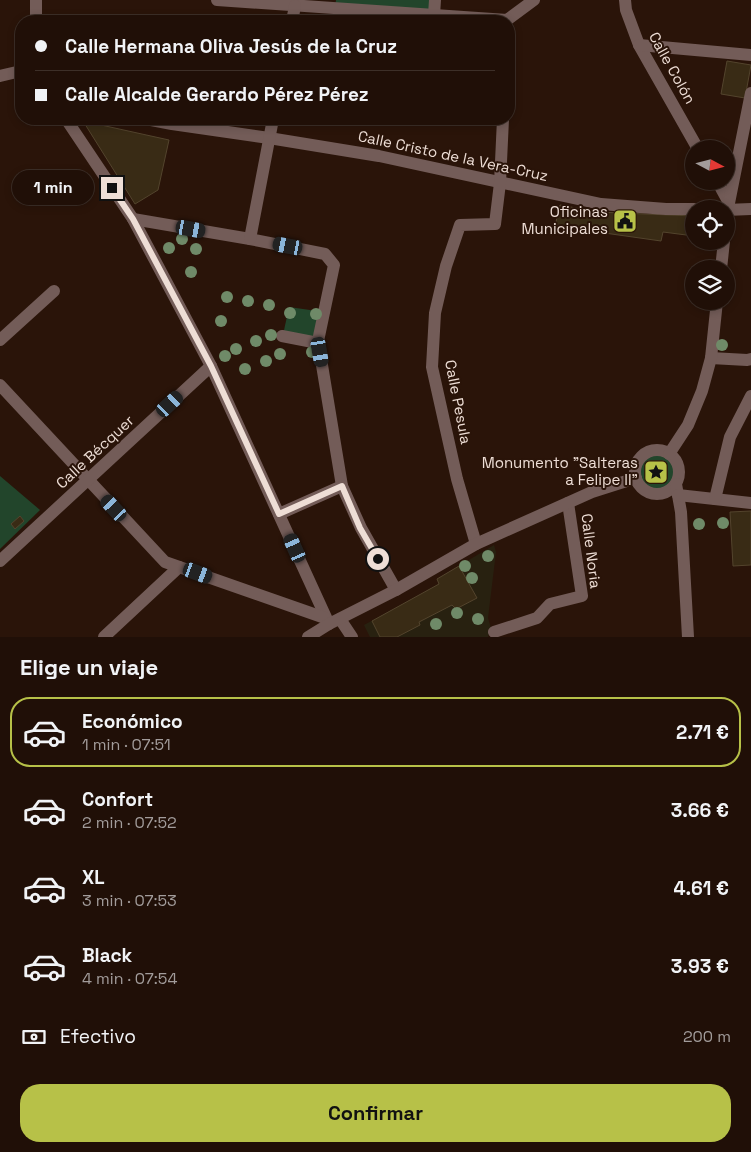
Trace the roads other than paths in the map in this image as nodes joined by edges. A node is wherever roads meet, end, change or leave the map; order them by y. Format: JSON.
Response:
{"nodes":[{"id":1,"x":36,"y":0,"type":"edge"},
{"id":2,"x":217,"y":0,"type":"edge"},
{"id":3,"x":436,"y":0,"type":"edge"},
{"id":4,"x":534,"y":0,"type":"edge"},
{"id":5,"x":625,"y":0,"type":"edge"},
{"id":6,"x":230,"y":1,"type":"edge"},
{"id":7,"x":336,"y":4,"type":"edge"},
{"id":8,"x":295,"y":6,"type":"junction"},
{"id":9,"x":36,"y":15,"type":"edge"},
{"id":10,"x":293,"y":15,"type":"edge"},
{"id":11,"x":434,"y":15,"type":"joint"},
{"id":12,"x":514,"y":15,"type":"edge"},
{"id":13,"x":639,"y":46,"type":"junction"},
{"id":14,"x":751,"y":55,"type":"edge"},
{"id":15,"x":15,"y":72,"type":"edge"},
{"id":16,"x":0,"y":76,"type":"edge"},
{"id":17,"x":751,"y":93,"type":"edge"},
{"id":18,"x":70,"y":125,"type":"edge"},
{"id":19,"x":179,"y":125,"type":"edge"},
{"id":20,"x":272,"y":125,"type":"edge"},
{"id":21,"x":503,"y":125,"type":"edge"},
{"id":22,"x":269,"y":138,"type":"junction"},
{"id":23,"x":693,"y":140,"type":"edge"},
{"id":24,"x":500,"y":183,"type":"junction"},
{"id":25,"x":729,"y":200,"type":"edge"},
{"id":26,"x":735,"y":208,"type":"edge"},
{"id":27,"x":685,"y":209,"type":"edge"},
{"id":28,"x":751,"y":209,"type":"edge"},
{"id":29,"x":133,"y":219,"type":"junction"},
{"id":30,"x":250,"y":239,"type":"junction"},
{"id":31,"x":54,"y":292,"type":"dead end"},
{"id":32,"x":716,"y":310,"type":"edge"},
{"id":33,"x":282,"y":336,"type":"dead end"},
{"id":34,"x":0,"y":340,"type":"edge"},
{"id":35,"x":318,"y":343,"type":"junction"},
{"id":36,"x":711,"y":358,"type":"junction"},
{"id":37,"x":751,"y":359,"type":"edge"},
{"id":38,"x":211,"y":366,"type":"junction"},
{"id":39,"x":0,"y":385,"type":"edge"},
{"id":40,"x":751,"y":396,"type":"edge"},
{"id":41,"x":669,"y":454,"type":"junction"},
{"id":42,"x":636,"y":478,"type":"junction"},
{"id":43,"x":88,"y":480,"type":"junction"},
{"id":44,"x":342,"y":486,"type":"junction"},
{"id":45,"x":677,"y":489,"type":"junction"},
{"id":46,"x":715,"y":498,"type":"junction"},
{"id":47,"x":568,"y":503,"type":"junction"},
{"id":48,"x":751,"y":503,"type":"edge"},
{"id":49,"x":279,"y":514,"type":"junction"},
{"id":50,"x":476,"y":544,"type":"junction"},
{"id":51,"x":0,"y":561,"type":"edge"},
{"id":52,"x":179,"y":566,"type":"junction"},
{"id":53,"x":396,"y":590,"type":"junction"},
{"id":54,"x":332,"y":620,"type":"junction"},
{"id":55,"x":494,"y":632,"type":"dead end"},
{"id":56,"x":104,"y":637,"type":"edge"},
{"id":57,"x":308,"y":637,"type":"edge"},
{"id":58,"x":352,"y":637,"type":"edge"},
{"id":59,"x":688,"y":637,"type":"edge"}],
"edges":[{"from":1,"to":9,"type":"street"},
{"from":2,"to":6,"type":"street"},
{"from":3,"to":11,"type":"street"},
{"from":4,"to":12,"type":"street"},
{"from":5,"to":13,"type":"street","name":"Calle Colón"},
{"from":6,"to":8,"type":"street"},
{"from":7,"to":8,"type":"street"},
{"from":7,"to":11,"type":"street"},
{"from":8,"to":10,"type":"street"},
{"from":13,"to":14,"type":"street"},
{"from":13,"to":23,"type":"street","name":"Calle Colón"},
{"from":15,"to":16,"type":"street"},
{"from":17,"to":25,"type":"street"},
{"from":18,"to":29,"type":"street"},
{"from":19,"to":22,"type":"street","name":"Calle Cristo de la Vera-Cruz"},
{"from":20,"to":22,"type":"street"},
{"from":21,"to":24,"type":"street"},
{"from":22,"to":24,"type":"street","name":"Calle Cristo de la Vera-Cruz"},
{"from":22,"to":30,"type":"street"},
{"from":24,"to":27,"type":"street","name":"Calle Cristo de la Vera-Cruz"},
{"from":24,"to":50,"type":"street","name":"Calle Pesula"},
{"from":26,"to":28,"type":"street"},
{"from":29,"to":30,"type":"street"},
{"from":29,"to":38,"type":"street"},
{"from":30,"to":35,"type":"street"},
{"from":31,"to":34,"type":"street"},
{"from":32,"to":36,"type":"street"},
{"from":33,"to":35,"type":"street"},
{"from":35,"to":44,"type":"street"},
{"from":36,"to":37,"type":"street"},
{"from":36,"to":41,"type":"street"},
{"from":38,"to":43,"type":"street","name":"Calle Bécquer"},
{"from":38,"to":49,"type":"street"},
{"from":39,"to":43,"type":"street"},
{"from":40,"to":46,"type":"street"},
{"from":41,"to":42,"type":"street"},
{"from":41,"to":45,"type":"street"},
{"from":42,"to":45,"type":"street"},
{"from":42,"to":47,"type":"street"},
{"from":43,"to":51,"type":"street","name":"Calle Bécquer"},
{"from":43,"to":52,"type":"street"},
{"from":44,"to":49,"type":"street"},
{"from":44,"to":53,"type":"street"},
{"from":45,"to":46,"type":"street"},
{"from":45,"to":59,"type":"street"},
{"from":46,"to":48,"type":"street"},
{"from":47,"to":50,"type":"street"},
{"from":47,"to":55,"type":"street","name":"Calle Noria"},
{"from":49,"to":54,"type":"street"},
{"from":50,"to":53,"type":"street"},
{"from":52,"to":54,"type":"street"},
{"from":52,"to":56,"type":"street"},
{"from":53,"to":54,"type":"street"},
{"from":54,"to":57,"type":"street"},
{"from":54,"to":58,"type":"street"}]}
